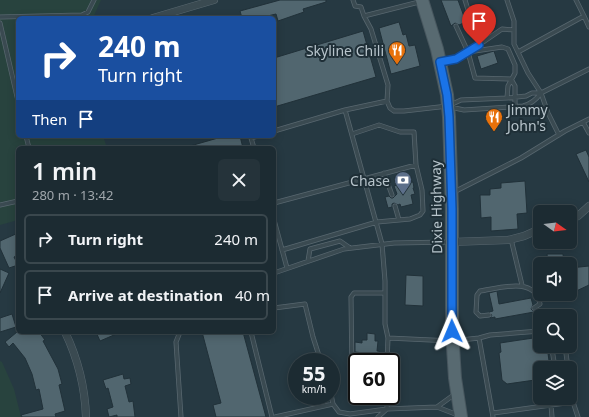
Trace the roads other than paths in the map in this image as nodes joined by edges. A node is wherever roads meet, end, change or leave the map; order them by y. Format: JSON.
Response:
{"nodes":[{"id":1,"x":94,"y":0,"type":"edge"},
{"id":2,"x":214,"y":0,"type":"edge"},
{"id":3,"x":353,"y":0,"type":"edge"},
{"id":4,"x":422,"y":0,"type":"edge"},
{"id":5,"x":466,"y":0,"type":"edge"},
{"id":6,"x":507,"y":0,"type":"edge"},
{"id":7,"x":576,"y":0,"type":"edge"},
{"id":8,"x":41,"y":16,"type":"edge"},
{"id":9,"x":160,"y":16,"type":"edge"},
{"id":10,"x":364,"y":16,"type":"junction"},
{"id":11,"x":584,"y":16,"type":"junction"},
{"id":12,"x":0,"y":17,"type":"edge"},
{"id":13,"x":16,"y":17,"type":"edge"},
{"id":14,"x":0,"y":23,"type":"edge"},
{"id":15,"x":456,"y":26,"type":"dead end"},
{"id":16,"x":589,"y":27,"type":"edge"},
{"id":17,"x":514,"y":30,"type":"junction"},
{"id":18,"x":479,"y":45,"type":"junction"},
{"id":19,"x":468,"y":52,"type":"junction"},
{"id":20,"x":518,"y":52,"type":"junction"},
{"id":21,"x":440,"y":62,"type":"junction"},
{"id":22,"x":589,"y":69,"type":"edge"},
{"id":23,"x":511,"y":79,"type":"junction"},
{"id":24,"x":16,"y":92,"type":"edge"},
{"id":25,"x":541,"y":93,"type":"junction"},
{"id":26,"x":515,"y":97,"type":"junction"},
{"id":27,"x":507,"y":98,"type":"junction"},
{"id":28,"x":387,"y":101,"type":"junction"},
{"id":29,"x":448,"y":106,"type":"junction"},
{"id":30,"x":515,"y":107,"type":"junction"},
{"id":31,"x":345,"y":110,"type":"junction"},
{"id":32,"x":589,"y":119,"type":"edge"},
{"id":33,"x":582,"y":122,"type":"junction"},
{"id":34,"x":276,"y":130,"type":"edge"},
{"id":35,"x":589,"y":133,"type":"edge"},
{"id":36,"x":352,"y":134,"type":"junction"},
{"id":37,"x":559,"y":135,"type":"junction"},
{"id":38,"x":416,"y":165,"type":"junction"},
{"id":39,"x":384,"y":173,"type":"junction"},
{"id":40,"x":364,"y":179,"type":"junction"},
{"id":41,"x":452,"y":193,"type":"junction"},
{"id":42,"x":392,"y":195,"type":"dead end"},
{"id":43,"x":16,"y":201,"type":"edge"},
{"id":44,"x":276,"y":202,"type":"edge"},
{"id":45,"x":0,"y":205,"type":"edge"},
{"id":46,"x":395,"y":206,"type":"dead end"},
{"id":47,"x":589,"y":206,"type":"edge"},
{"id":48,"x":577,"y":216,"type":"edge"},
{"id":49,"x":399,"y":220,"type":"junction"},
{"id":50,"x":377,"y":222,"type":"junction"},
{"id":51,"x":276,"y":228,"type":"edge"},
{"id":52,"x":533,"y":233,"type":"edge"},
{"id":53,"x":511,"y":239,"type":"junction"},
{"id":54,"x":451,"y":242,"type":"junction"},
{"id":55,"x":382,"y":244,"type":"junction"},
{"id":56,"x":350,"y":248,"type":"junction"},
{"id":57,"x":282,"y":250,"type":"junction"},
{"id":58,"x":308,"y":261,"type":"junction"},
{"id":59,"x":287,"y":268,"type":"junction"},
{"id":60,"x":276,"y":272,"type":"edge"},
{"id":61,"x":522,"y":285,"type":"junction"},
{"id":62,"x":385,"y":293,"type":"junction"},
{"id":63,"x":276,"y":308,"type":"edge"},
{"id":64,"x":534,"y":308,"type":"dead end"},
{"id":65,"x":488,"y":315,"type":"dead end"},
{"id":66,"x":533,"y":332,"type":"edge"},
{"id":67,"x":66,"y":334,"type":"edge"},
{"id":68,"x":179,"y":334,"type":"edge"},
{"id":69,"x":251,"y":334,"type":"edge"},
{"id":70,"x":388,"y":338,"type":"junction"},
{"id":71,"x":480,"y":338,"type":"junction"},
{"id":72,"x":452,"y":341,"type":"junction"},
{"id":73,"x":318,"y":353,"type":"edge"},
{"id":74,"x":352,"y":353,"type":"edge"},
{"id":75,"x":388,"y":353,"type":"edge"},
{"id":76,"x":457,"y":393,"type":"junction"},
{"id":77,"x":329,"y":405,"type":"edge"},
{"id":78,"x":334,"y":405,"type":"edge"},
{"id":79,"x":387,"y":405,"type":"edge"},
{"id":80,"x":551,"y":405,"type":"joint"},
{"id":81,"x":574,"y":405,"type":"edge"},
{"id":82,"x":437,"y":407,"type":"junction"},
{"id":83,"x":387,"y":409,"type":"junction"},
{"id":84,"x":349,"y":415,"type":"edge"},
{"id":85,"x":493,"y":415,"type":"edge"},
{"id":86,"x":461,"y":416,"type":"edge"},
{"id":87,"x":86,"y":417,"type":"edge"},
{"id":88,"x":181,"y":417,"type":"edge"},
{"id":89,"x":272,"y":417,"type":"edge"},
{"id":90,"x":275,"y":417,"type":"edge"},
{"id":91,"x":378,"y":417,"type":"edge"},
{"id":92,"x":552,"y":417,"type":"edge"},
{"id":93,"x":578,"y":417,"type":"edge"}],
"edges":[{"from":1,"to":8,"type":"lane"},
{"from":2,"to":9,"type":"street"},
{"from":3,"to":10,"type":"lane"},
{"from":4,"to":10,"type":"lane"},
{"from":4,"to":21,"type":"main road","name":"Dixie Highway"},
{"from":5,"to":18,"type":"lane"},
{"from":6,"to":17,"type":"lane"},
{"from":7,"to":11,"type":"lane"},
{"from":10,"to":28,"type":"lane"},
{"from":11,"to":16,"type":"lane"},
{"from":11,"to":20,"type":"lane"},
{"from":12,"to":13,"type":"lane"},
{"from":14,"to":24,"type":"lane"},
{"from":15,"to":19,"type":"lane"},
{"from":17,"to":18,"type":"lane"},
{"from":17,"to":20,"type":"lane"},
{"from":18,"to":19,"type":"lane"},
{"from":19,"to":21,"type":"lane"},
{"from":19,"to":23,"type":"lane"},
{"from":19,"to":23,"type":"lane"},
{"from":20,"to":25,"type":"lane"},
{"from":21,"to":29,"type":"main road","name":"Dixie Highway"},
{"from":22,"to":25,"type":"lane"},
{"from":23,"to":26,"type":"lane"},
{"from":23,"to":27,"type":"lane"},
{"from":25,"to":26,"type":"lane"},
{"from":25,"to":30,"type":"lane"},
{"from":25,"to":37,"type":"lane"},
{"from":26,"to":27,"type":"lane"},
{"from":26,"to":30,"type":"lane"},
{"from":27,"to":29,"type":"lane"},
{"from":28,"to":29,"type":"lane"},
{"from":28,"to":31,"type":"lane"},
{"from":29,"to":30,"type":"lane"},
{"from":29,"to":41,"type":"main road","name":"Dixie Highway"},
{"from":31,"to":34,"type":"lane"},
{"from":31,"to":36,"type":"lane"},
{"from":32,"to":33,"type":"lane"},
{"from":33,"to":35,"type":"lane"},
{"from":33,"to":37,"type":"lane"},
{"from":36,"to":38,"type":"lane"},
{"from":36,"to":40,"type":"lane"},
{"from":37,"to":41,"type":"lane"},
{"from":38,"to":39,"type":"lane"},
{"from":38,"to":49,"type":"lane"},
{"from":39,"to":40,"type":"lane"},
{"from":39,"to":42,"type":"lane"},
{"from":40,"to":44,"type":"lane"},
{"from":40,"to":50,"type":"lane"},
{"from":41,"to":54,"type":"main road","name":"Dixie Highway"},
{"from":43,"to":45,"type":"lane"},
{"from":46,"to":49,"type":"lane"},
{"from":47,"to":48,"type":"street"},
{"from":49,"to":50,"type":"lane"},
{"from":50,"to":55,"type":"lane"},
{"from":50,"to":57,"type":"lane"},
{"from":51,"to":57,"type":"lane"},
{"from":52,"to":53,"type":"street"},
{"from":53,"to":54,"type":"street"},
{"from":53,"to":61,"type":"lane"},
{"from":54,"to":55,"type":"lane"},
{"from":54,"to":72,"type":"main road","name":"Dixie Highway"},
{"from":55,"to":56,"type":"lane"},
{"from":55,"to":62,"type":"lane"},
{"from":56,"to":58,"type":"lane"},
{"from":56,"to":58,"type":"lane"},
{"from":57,"to":59,"type":"lane"},
{"from":58,"to":59,"type":"lane"},
{"from":59,"to":60,"type":"lane"},
{"from":61,"to":64,"type":"lane"},
{"from":61,"to":65,"type":"lane"},
{"from":62,"to":70,"type":"lane"},
{"from":62,"to":74,"type":"lane"},
{"from":63,"to":73,"type":"lane"},
{"from":66,"to":71,"type":"lane"},
{"from":67,"to":87,"type":"street"},
{"from":68,"to":88,"type":"lane"},
{"from":69,"to":89,"type":"lane"},
{"from":70,"to":72,"type":"lane"},
{"from":70,"to":75,"type":"lane"},
{"from":71,"to":72,"type":"lane"},
{"from":71,"to":85,"type":"lane"},
{"from":72,"to":76,"type":"main road","name":"Dixie Highway"},
{"from":76,"to":82,"type":"lane"},
{"from":76,"to":86,"type":"main road","name":"Dixie Highway"},
{"from":77,"to":90,"type":"lane"},
{"from":78,"to":84,"type":"lane"},
{"from":79,"to":83,"type":"lane"},
{"from":80,"to":85,"type":"lane"},
{"from":80,"to":92,"type":"lane"},
{"from":81,"to":93,"type":"lane"},
{"from":82,"to":83,"type":"lane"},
{"from":82,"to":86,"type":"lane"},
{"from":83,"to":84,"type":"lane"},
{"from":83,"to":91,"type":"lane"}]}
